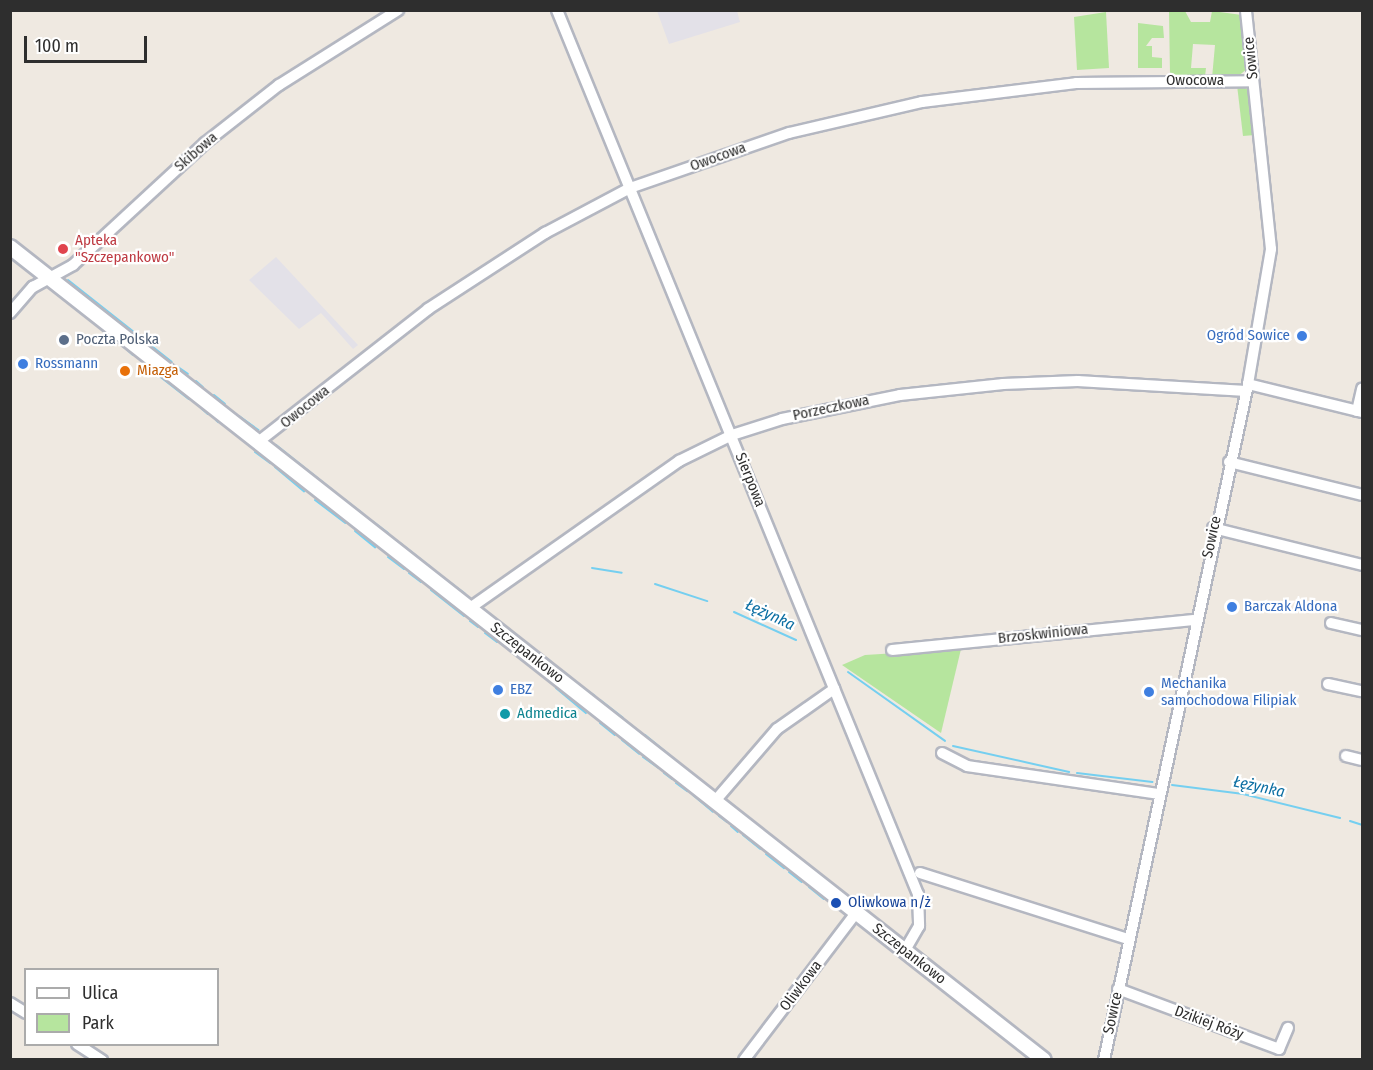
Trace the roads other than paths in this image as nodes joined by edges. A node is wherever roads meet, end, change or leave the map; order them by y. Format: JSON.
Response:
{"nodes":[{"id":1,"x":398,"y":10,"type":"edge"},
{"id":2,"x":557,"y":10,"type":"edge"},
{"id":3,"x":1246,"y":10,"type":"edge"},
{"id":4,"x":1253,"y":81,"type":"junction"},
{"id":5,"x":630,"y":188,"type":"junction"},
{"id":6,"x":10,"y":247,"type":"edge"},
{"id":7,"x":48,"y":276,"type":"junction"},
{"id":8,"x":10,"y":313,"type":"edge"},
{"id":9,"x":1247,"y":388,"type":"junction"},
{"id":10,"x":1362,"y":389,"type":"edge"},
{"id":11,"x":1360,"y":412,"type":"edge"},
{"id":12,"x":732,"y":435,"type":"junction"},
{"id":13,"x":258,"y":442,"type":"junction"},
{"id":14,"x":1229,"y":462,"type":"junction"},
{"id":15,"x":1362,"y":495,"type":"edge"},
{"id":16,"x":1213,"y":528,"type":"junction"},
{"id":17,"x":1362,"y":565,"type":"edge"},
{"id":18,"x":470,"y":608,"type":"junction"},
{"id":19,"x":1194,"y":620,"type":"junction"},
{"id":20,"x":1331,"y":623,"type":"dead end"},
{"id":21,"x":1362,"y":630,"type":"edge"},
{"id":22,"x":892,"y":650,"type":"dead end"},
{"id":23,"x":1328,"y":684,"type":"dead end"},
{"id":24,"x":834,"y":689,"type":"junction"},
{"id":25,"x":1362,"y":691,"type":"edge"},
{"id":26,"x":942,"y":753,"type":"dead end"},
{"id":27,"x":1346,"y":756,"type":"dead end"},
{"id":28,"x":1362,"y":760,"type":"edge"},
{"id":29,"x":1158,"y":794,"type":"junction"},
{"id":30,"x":715,"y":801,"type":"junction"},
{"id":31,"x":920,"y":873,"type":"dead end"},
{"id":32,"x":856,"y":913,"type":"junction"},
{"id":33,"x":1128,"y":939,"type":"junction"},
{"id":34,"x":905,"y":950,"type":"junction"},
{"id":35,"x":1118,"y":989,"type":"junction"},
{"id":36,"x":10,"y":1003,"type":"edge"},
{"id":37,"x":24,"y":1012,"type":"edge"},
{"id":38,"x":1288,"y":1028,"type":"dead end"},
{"id":39,"x":80,"y":1046,"type":"edge"},
{"id":40,"x":102,"y":1059,"type":"edge"},
{"id":41,"x":744,"y":1059,"type":"edge"},
{"id":42,"x":1044,"y":1059,"type":"edge"},
{"id":43,"x":1104,"y":1059,"type":"edge"}],
"edges":[{"from":1,"to":7,"type":"street","name":"Skibowa"},
{"from":2,"to":5,"type":"street","name":"Sierpowa"},
{"from":3,"to":4,"type":"street","name":"Sowice"},
{"from":4,"to":5,"type":"street","name":"Owocowa"},
{"from":4,"to":9,"type":"street","name":"Sowice"},
{"from":5,"to":12,"type":"street","name":"Sierpowa"},
{"from":5,"to":13,"type":"street","name":"Owocowa"},
{"from":6,"to":7,"type":"street","name":"Szczepankowo"},
{"from":7,"to":8,"type":"street","name":"Skibowa"},
{"from":7,"to":13,"type":"street","name":"Szczepankowo"},
{"from":9,"to":11,"type":"street","name":"Porzeczkowa"},
{"from":9,"to":12,"type":"street","name":"Porzeczkowa"},
{"from":9,"to":14,"type":"street","name":"Sowice"},
{"from":10,"to":11,"type":"street"},
{"from":12,"to":18,"type":"street","name":"Porzeczkowa"},
{"from":12,"to":24,"type":"street","name":"Sierpowa"},
{"from":13,"to":18,"type":"street","name":"Szczepankowo"},
{"from":14,"to":15,"type":"street"},
{"from":14,"to":16,"type":"street","name":"Sowice"},
{"from":16,"to":17,"type":"street"},
{"from":16,"to":19,"type":"street","name":"Sowice"},
{"from":18,"to":30,"type":"street","name":"Szczepankowo"},
{"from":19,"to":22,"type":"street","name":"Brzoskwiniowa"},
{"from":19,"to":29,"type":"street","name":"Sowice"},
{"from":20,"to":21,"type":"street"},
{"from":23,"to":25,"type":"street"},
{"from":24,"to":30,"type":"street"},
{"from":24,"to":34,"type":"street","name":"Sierpowa"},
{"from":26,"to":29,"type":"street"},
{"from":27,"to":28,"type":"street"},
{"from":29,"to":33,"type":"street","name":"Sowice"},
{"from":30,"to":32,"type":"street","name":"Szczepankowo"},
{"from":31,"to":33,"type":"street"},
{"from":32,"to":34,"type":"street","name":"Szczepankowo"},
{"from":32,"to":41,"type":"street","name":"Oliwkowa"},
{"from":33,"to":35,"type":"street","name":"Sowice"},
{"from":34,"to":42,"type":"street","name":"Szczepankowo"},
{"from":35,"to":38,"type":"street","name":"Dzikiej Róży"},
{"from":35,"to":43,"type":"street","name":"Sowice"},
{"from":36,"to":37,"type":"street"},
{"from":39,"to":40,"type":"street"}]}
